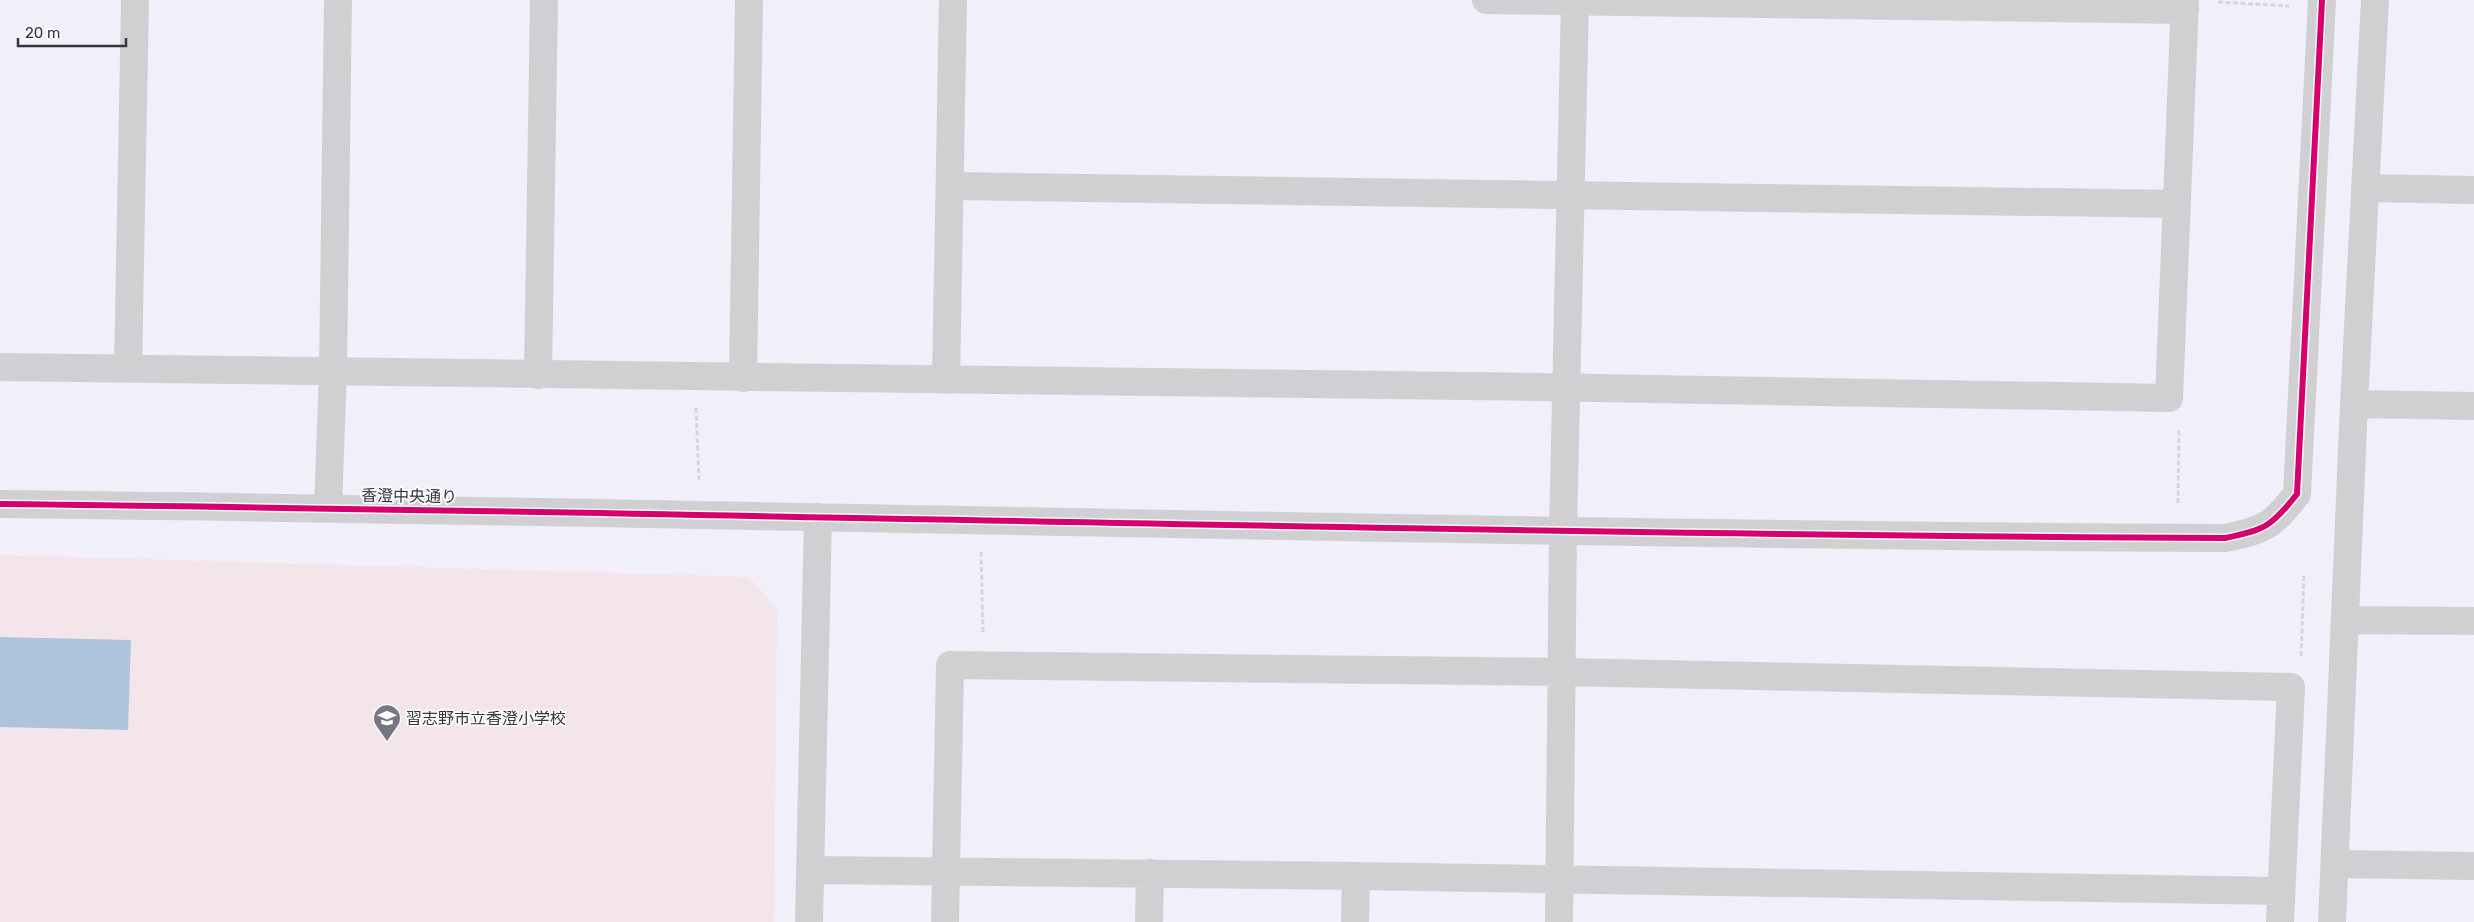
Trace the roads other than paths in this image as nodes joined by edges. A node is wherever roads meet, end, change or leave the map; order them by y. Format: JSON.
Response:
{"nodes":[{"id":1,"x":135,"y":0,"type":"edge"},
{"id":2,"x":338,"y":0,"type":"edge"},
{"id":3,"x":544,"y":0,"type":"edge"},
{"id":4,"x":749,"y":0,"type":"edge"},
{"id":5,"x":953,"y":0,"type":"edge"},
{"id":6,"x":1486,"y":0,"type":"edge"},
{"id":7,"x":2322,"y":0,"type":"edge"},
{"id":8,"x":2375,"y":0,"type":"edge"},
{"id":9,"x":1574,"y":1,"type":"edge"},
{"id":10,"x":2185,"y":5,"type":"edge"},
{"id":11,"x":950,"y":186,"type":"junction"},
{"id":12,"x":2366,"y":188,"type":"junction"},
{"id":13,"x":2474,"y":190,"type":"edge"},
{"id":14,"x":1572,"y":197,"type":"junction"},
{"id":15,"x":2177,"y":204,"type":"junction"},
{"id":16,"x":0,"y":367,"type":"edge"},
{"id":17,"x":128,"y":368,"type":"junction"},
{"id":18,"x":333,"y":372,"type":"junction"},
{"id":19,"x":538,"y":375,"type":"junction"},
{"id":20,"x":743,"y":378,"type":"junction"},
{"id":21,"x":946,"y":380,"type":"junction"},
{"id":22,"x":1566,"y":388,"type":"junction"},
{"id":23,"x":2354,"y":404,"type":"junction"},
{"id":24,"x":2474,"y":406,"type":"edge"},
{"id":25,"x":0,"y":504,"type":"edge"},
{"id":26,"x":328,"y":508,"type":"junction"},
{"id":27,"x":818,"y":518,"type":"junction"},
{"id":28,"x":1563,"y":531,"type":"junction"},
{"id":29,"x":2346,"y":620,"type":"junction"},
{"id":30,"x":2474,"y":621,"type":"edge"},
{"id":31,"x":1562,"y":672,"type":"junction"},
{"id":32,"x":2335,"y":864,"type":"junction"},
{"id":33,"x":2474,"y":866,"type":"edge"},
{"id":34,"x":810,"y":870,"type":"junction"},
{"id":35,"x":946,"y":870,"type":"junction"},
{"id":36,"x":1150,"y":873,"type":"junction"},
{"id":37,"x":1356,"y":876,"type":"junction"},
{"id":38,"x":1560,"y":880,"type":"junction"},
{"id":39,"x":2281,"y":891,"type":"junction"},
{"id":40,"x":809,"y":922,"type":"edge"},
{"id":41,"x":945,"y":922,"type":"edge"},
{"id":42,"x":1149,"y":922,"type":"edge"},
{"id":43,"x":1355,"y":922,"type":"edge"},
{"id":44,"x":1559,"y":922,"type":"edge"},
{"id":45,"x":2280,"y":922,"type":"edge"},
{"id":46,"x":2332,"y":922,"type":"edge"}],
"edges":[{"from":1,"to":17,"type":"street"},
{"from":2,"to":18,"type":"street"},
{"from":3,"to":19,"type":"street"},
{"from":4,"to":20,"type":"street"},
{"from":5,"to":11,"type":"street"},
{"from":6,"to":9,"type":"street"},
{"from":7,"to":28,"type":"street","name":"香澄中央通り"},
{"from":8,"to":12,"type":"street"},
{"from":9,"to":10,"type":"street"},
{"from":9,"to":14,"type":"street"},
{"from":10,"to":15,"type":"street"},
{"from":11,"to":14,"type":"street"},
{"from":11,"to":21,"type":"street"},
{"from":12,"to":13,"type":"street"},
{"from":12,"to":23,"type":"street"},
{"from":14,"to":15,"type":"street"},
{"from":14,"to":22,"type":"street"},
{"from":15,"to":22,"type":"street"},
{"from":16,"to":17,"type":"street"},
{"from":17,"to":18,"type":"street"},
{"from":18,"to":19,"type":"street"},
{"from":18,"to":26,"type":"street"},
{"from":19,"to":20,"type":"street"},
{"from":20,"to":21,"type":"street"},
{"from":21,"to":22,"type":"street"},
{"from":22,"to":28,"type":"street"},
{"from":23,"to":24,"type":"street"},
{"from":23,"to":29,"type":"street"},
{"from":25,"to":26,"type":"street","name":"香澄中央通り"},
{"from":26,"to":27,"type":"street","name":"香澄中央通り"},
{"from":27,"to":28,"type":"street","name":"香澄中央通り"},
{"from":27,"to":34,"type":"street"},
{"from":28,"to":31,"type":"street"},
{"from":29,"to":30,"type":"street"},
{"from":29,"to":32,"type":"street"},
{"from":31,"to":35,"type":"street"},
{"from":31,"to":38,"type":"street"},
{"from":31,"to":39,"type":"street"},
{"from":32,"to":33,"type":"street"},
{"from":32,"to":46,"type":"street"},
{"from":34,"to":35,"type":"street"},
{"from":34,"to":40,"type":"street"},
{"from":35,"to":36,"type":"street"},
{"from":35,"to":41,"type":"street"},
{"from":36,"to":37,"type":"street"},
{"from":36,"to":42,"type":"street"},
{"from":37,"to":38,"type":"street"},
{"from":37,"to":43,"type":"street"},
{"from":38,"to":39,"type":"street"},
{"from":38,"to":44,"type":"street"},
{"from":39,"to":45,"type":"street"}]}
